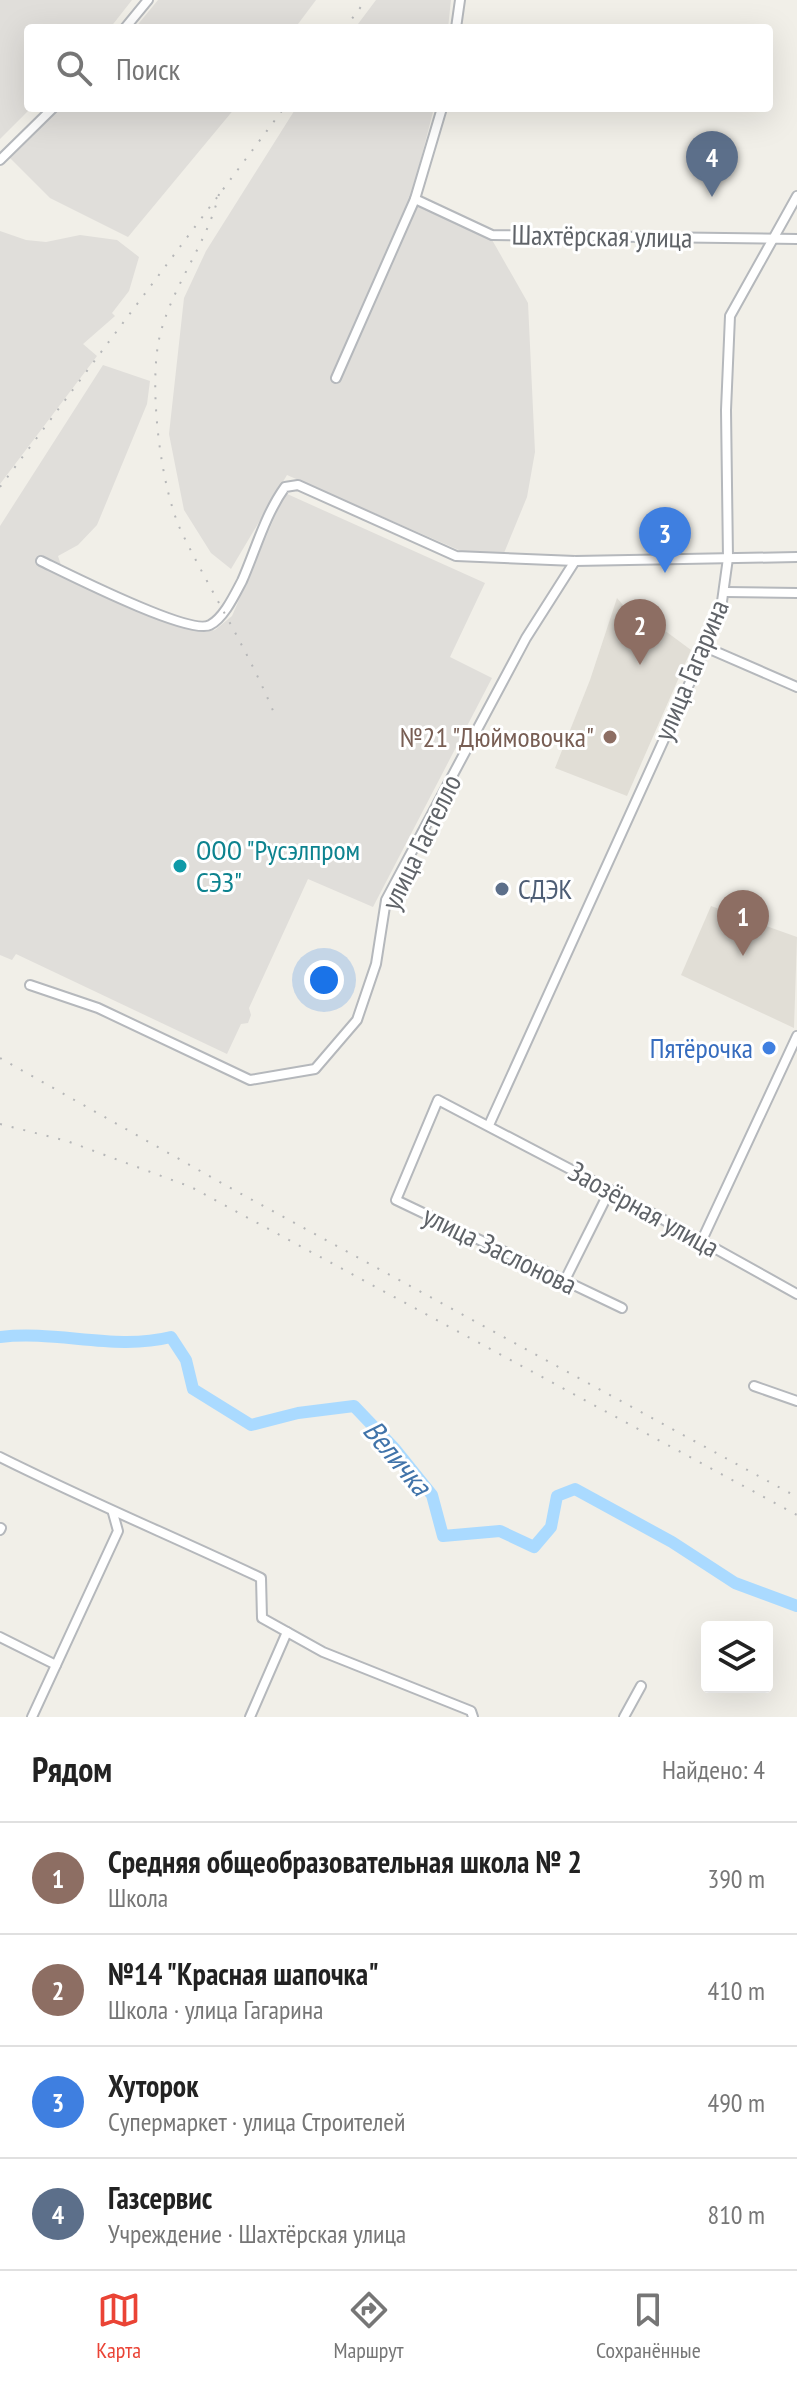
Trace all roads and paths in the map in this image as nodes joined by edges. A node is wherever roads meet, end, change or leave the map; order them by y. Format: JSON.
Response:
{"nodes":[{"id":1,"x":148,"y":0,"type":"edge"},
{"id":2,"x":460,"y":0,"type":"edge"},
{"id":3,"x":128,"y":24,"type":"edge"},
{"id":4,"x":457,"y":24,"type":"edge"},
{"id":5,"x":49,"y":112,"type":"edge"},
{"id":6,"x":441,"y":112,"type":"edge"},
{"id":7,"x":0,"y":160,"type":"edge"},
{"id":8,"x":797,"y":196,"type":"edge"},
{"id":9,"x":415,"y":199,"type":"junction"},
{"id":10,"x":772,"y":239,"type":"junction"},
{"id":11,"x":797,"y":239,"type":"edge"},
{"id":12,"x":336,"y":378,"type":"dead end"},
{"id":13,"x":797,"y":557,"type":"edge"},
{"id":14,"x":728,"y":558,"type":"junction"},
{"id":15,"x":41,"y":561,"type":"dead end"},
{"id":16,"x":575,"y":561,"type":"junction"},
{"id":17,"x":726,"y":592,"type":"junction"},
{"id":18,"x":797,"y":593,"type":"edge"},
{"id":19,"x":705,"y":647,"type":"junction"},
{"id":20,"x":797,"y":687,"type":"edge"},
{"id":21,"x":30,"y":985,"type":"dead end"},
{"id":22,"x":797,"y":1036,"type":"edge"},
{"id":23,"x":489,"y":1125,"type":"junction"},
{"id":24,"x":610,"y":1190,"type":"junction"},
{"id":25,"x":702,"y":1240,"type":"junction"},
{"id":26,"x":564,"y":1282,"type":"junction"},
{"id":27,"x":797,"y":1294,"type":"edge"},
{"id":28,"x":622,"y":1308,"type":"dead end"},
{"id":29,"x":754,"y":1386,"type":"dead end"},
{"id":30,"x":797,"y":1401,"type":"edge"},
{"id":31,"x":0,"y":1457,"type":"edge"},
{"id":32,"x":113,"y":1513,"type":"junction"},
{"id":33,"x":287,"y":1632,"type":"junction"},
{"id":34,"x":0,"y":1637,"type":"edge"},
{"id":35,"x":56,"y":1665,"type":"junction"},
{"id":36,"x":641,"y":1686,"type":"dead end"},
{"id":37,"x":32,"y":1717,"type":"edge"},
{"id":38,"x":250,"y":1717,"type":"edge"},
{"id":39,"x":473,"y":1717,"type":"edge"},
{"id":40,"x":624,"y":1717,"type":"edge"}],
"edges":[{"from":1,"to":3,"type":"street"},
{"from":2,"to":4,"type":"street"},
{"from":5,"to":7,"type":"street"},
{"from":6,"to":9,"type":"street"},
{"from":8,"to":10,"type":"street","name":"улица Гагарина"},
{"from":9,"to":10,"type":"street","name":"Шахтёрская улица"},
{"from":9,"to":12,"type":"street"},
{"from":10,"to":11,"type":"street","name":"Шахтёрская улица"},
{"from":10,"to":14,"type":"street","name":"улица Гагарина"},
{"from":13,"to":14,"type":"street"},
{"from":14,"to":16,"type":"street"},
{"from":14,"to":17,"type":"street","name":"улица Гагарина"},
{"from":15,"to":16,"type":"street"},
{"from":16,"to":21,"type":"street","name":"улица Гастелло"},
{"from":17,"to":18,"type":"street"},
{"from":17,"to":19,"type":"street","name":"улица Гагарина"},
{"from":19,"to":20,"type":"street"},
{"from":19,"to":23,"type":"street","name":"улица Гагарина"},
{"from":22,"to":25,"type":"street"},
{"from":23,"to":24,"type":"street","name":"Заозёрная улица"},
{"from":23,"to":26,"type":"street","name":"улица Заслонова"},
{"from":24,"to":25,"type":"street","name":"Заозёрная улица"},
{"from":24,"to":26,"type":"street"},
{"from":25,"to":27,"type":"street","name":"Заозёрная улица"},
{"from":26,"to":28,"type":"street","name":"улица Заслонова"},
{"from":29,"to":30,"type":"street"},
{"from":31,"to":32,"type":"street"},
{"from":32,"to":33,"type":"street"},
{"from":32,"to":35,"type":"street"},
{"from":33,"to":38,"type":"street"},
{"from":33,"to":39,"type":"street"},
{"from":34,"to":35,"type":"street"},
{"from":35,"to":37,"type":"street"},
{"from":36,"to":40,"type":"street"}]}
